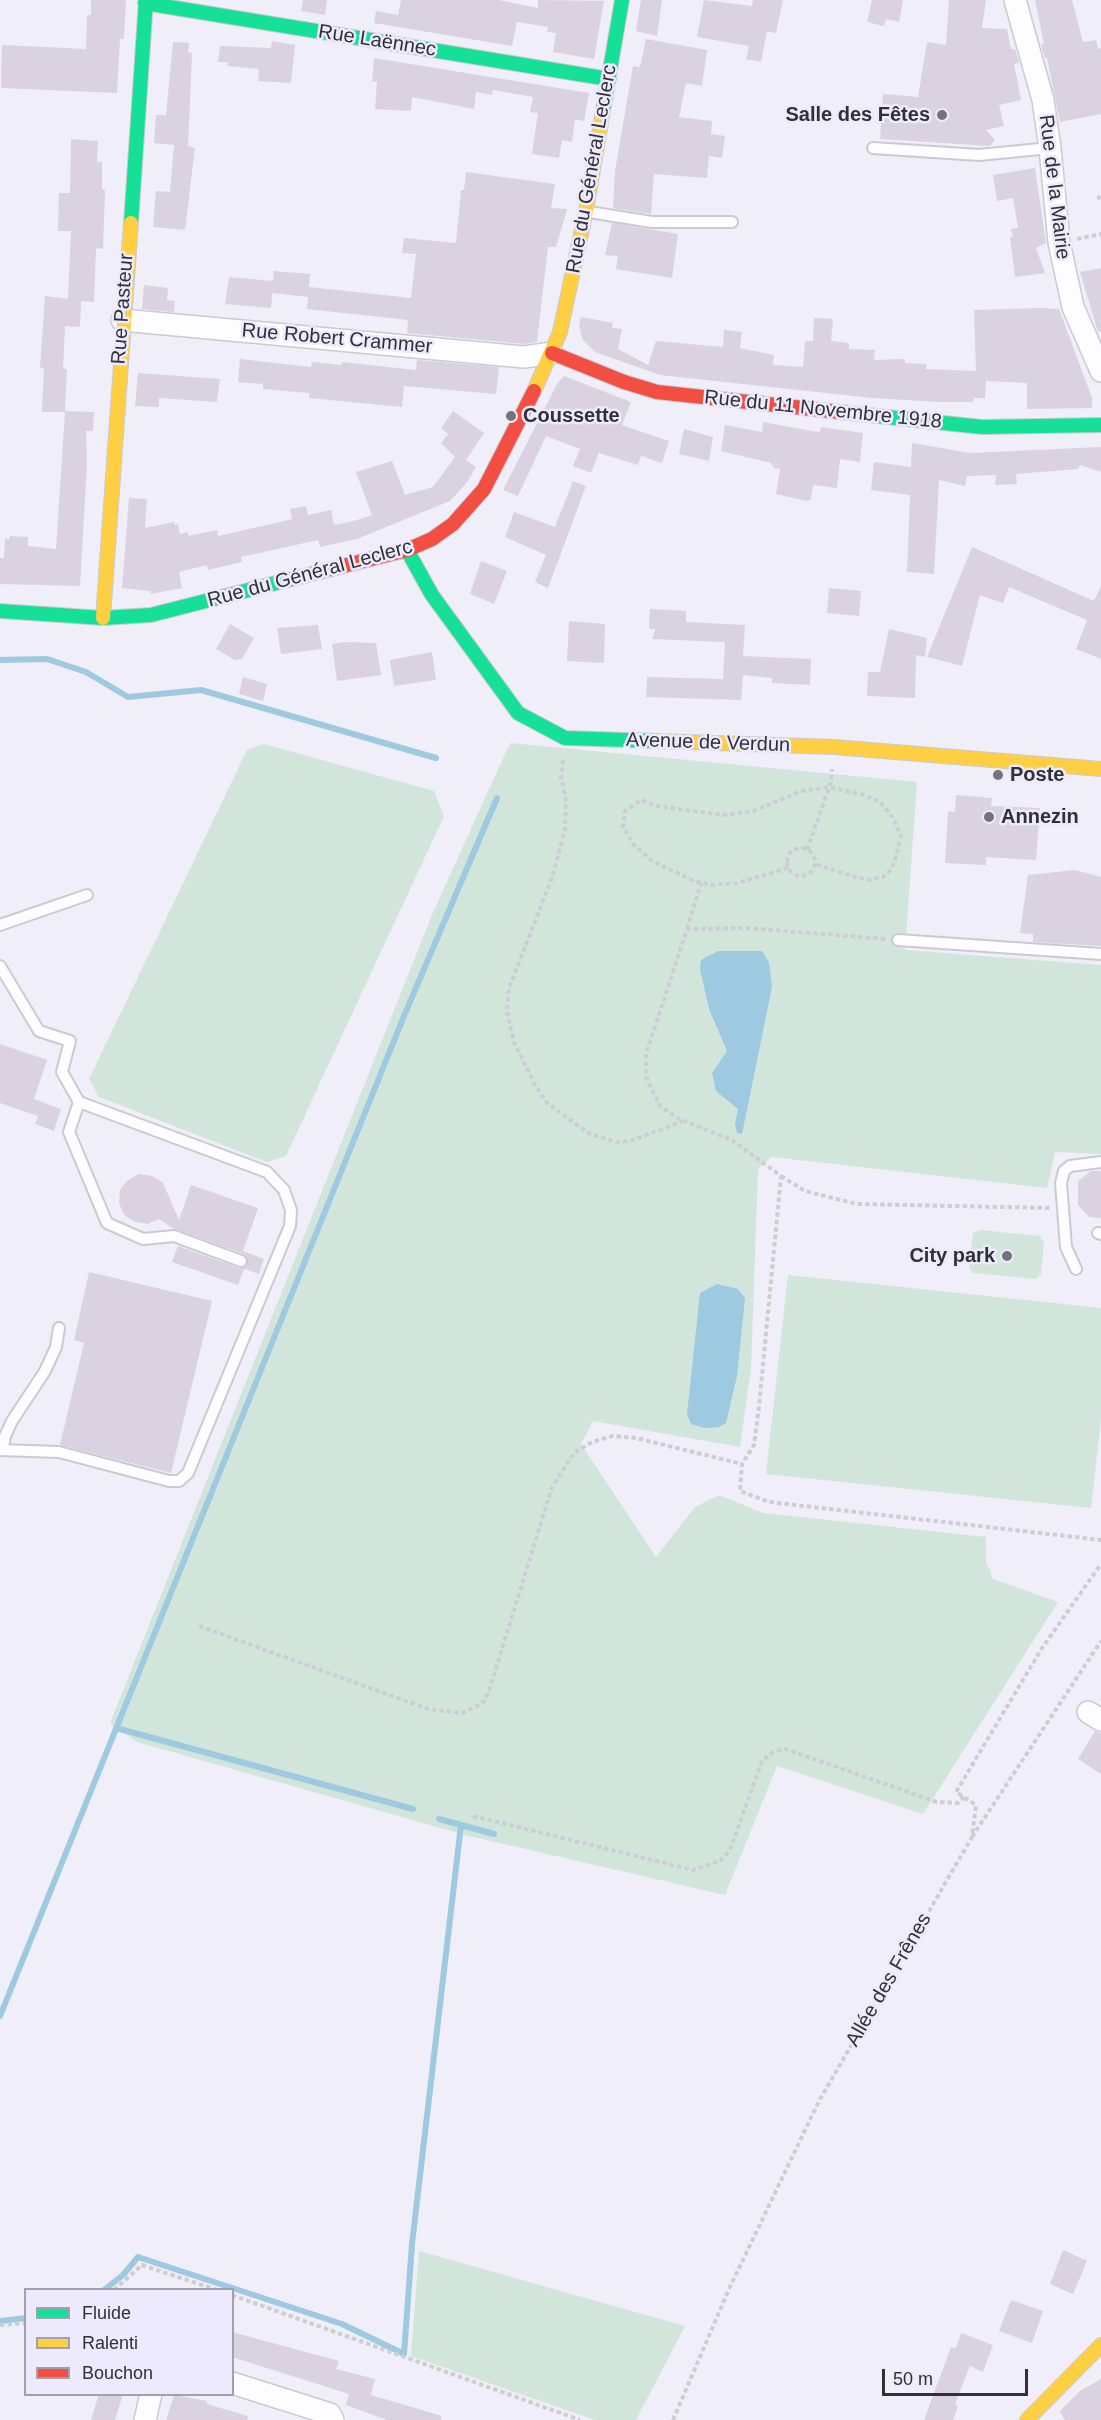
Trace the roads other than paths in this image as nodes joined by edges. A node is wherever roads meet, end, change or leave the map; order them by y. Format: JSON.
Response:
{"nodes":[{"id":1,"x":622,"y":0,"type":"edge"},
{"id":2,"x":1015,"y":0,"type":"edge"},
{"id":3,"x":145,"y":2,"type":"edge"},
{"id":4,"x":609,"y":79,"type":"junction"},
{"id":5,"x":873,"y":148,"type":"dead end"},
{"id":6,"x":1050,"y":148,"type":"junction"},
{"id":7,"x":586,"y":211,"type":"junction"},
{"id":8,"x":732,"y":222,"type":"dead end"},
{"id":9,"x":122,"y":320,"type":"junction"},
{"id":10,"x":552,"y":353,"type":"junction"},
{"id":11,"x":1101,"y":371,"type":"edge"},
{"id":12,"x":1101,"y":425,"type":"edge"},
{"id":13,"x":407,"y":550,"type":"junction"},
{"id":14,"x":0,"y":611,"type":"edge"},
{"id":15,"x":103,"y":618,"type":"junction"},
{"id":16,"x":1101,"y":769,"type":"edge"},
{"id":17,"x":87,"y":895,"type":"dead end"},
{"id":18,"x":0,"y":925,"type":"edge"},
{"id":19,"x":898,"y":940,"type":"road end"},
{"id":20,"x":1101,"y":954,"type":"edge"},
{"id":21,"x":0,"y":966,"type":"edge"},
{"id":22,"x":79,"y":1102,"type":"junction"},
{"id":23,"x":1101,"y":1162,"type":"edge"},
{"id":24,"x":241,"y":1261,"type":"dead end"},
{"id":25,"x":1076,"y":1269,"type":"dead end"},
{"id":26,"x":59,"y":1328,"type":"dead end"},
{"id":27,"x":2,"y":1450,"type":"edge"},
{"id":28,"x":1101,"y":2345,"type":"edge"},
{"id":29,"x":234,"y":2384,"type":"edge"},
{"id":30,"x":151,"y":2396,"type":"edge"},
{"id":31,"x":145,"y":2420,"type":"edge"},
{"id":32,"x":333,"y":2420,"type":"edge"},
{"id":33,"x":1027,"y":2420,"type":"edge"}],
"edges":[{"from":1,"to":4,"type":"street","name":"Rue du Général Leclerc"},
{"from":2,"to":6,"type":"street","name":"Rue de la Mairie"},
{"from":3,"to":4,"type":"street","name":"Rue Laënnec"},
{"from":3,"to":9,"type":"street","name":"Rue Pasteur"},
{"from":4,"to":7,"type":"street","name":"Rue du Général Leclerc"},
{"from":5,"to":6,"type":"lane"},
{"from":6,"to":11,"type":"street","name":"Rue de la Mairie"},
{"from":7,"to":8,"type":"lane"},
{"from":7,"to":10,"type":"street","name":"Rue du Général Leclerc"},
{"from":9,"to":10,"type":"street","name":"Rue Robert Crammer"},
{"from":9,"to":15,"type":"street","name":"Rue Pasteur"},
{"from":10,"to":12,"type":"street","name":"Rue du 11 Novembre 1918"},
{"from":10,"to":13,"type":"street","name":"Rue du Général Leclerc"},
{"from":13,"to":15,"type":"street","name":"Rue du Général Leclerc"},
{"from":13,"to":16,"type":"street","name":"Avenue de Verdun"},
{"from":14,"to":15,"type":"street","name":"Rue du Général Leclerc"},
{"from":17,"to":18,"type":"lane"},
{"from":19,"to":20,"type":"lane"},
{"from":21,"to":22,"type":"lane"},
{"from":22,"to":24,"type":"lane"},
{"from":22,"to":27,"type":"lane"},
{"from":23,"to":25,"type":"lane"},
{"from":26,"to":27,"type":"lane"},
{"from":28,"to":33,"type":"street"},
{"from":29,"to":32,"type":"street"},
{"from":30,"to":31,"type":"street"}]}
